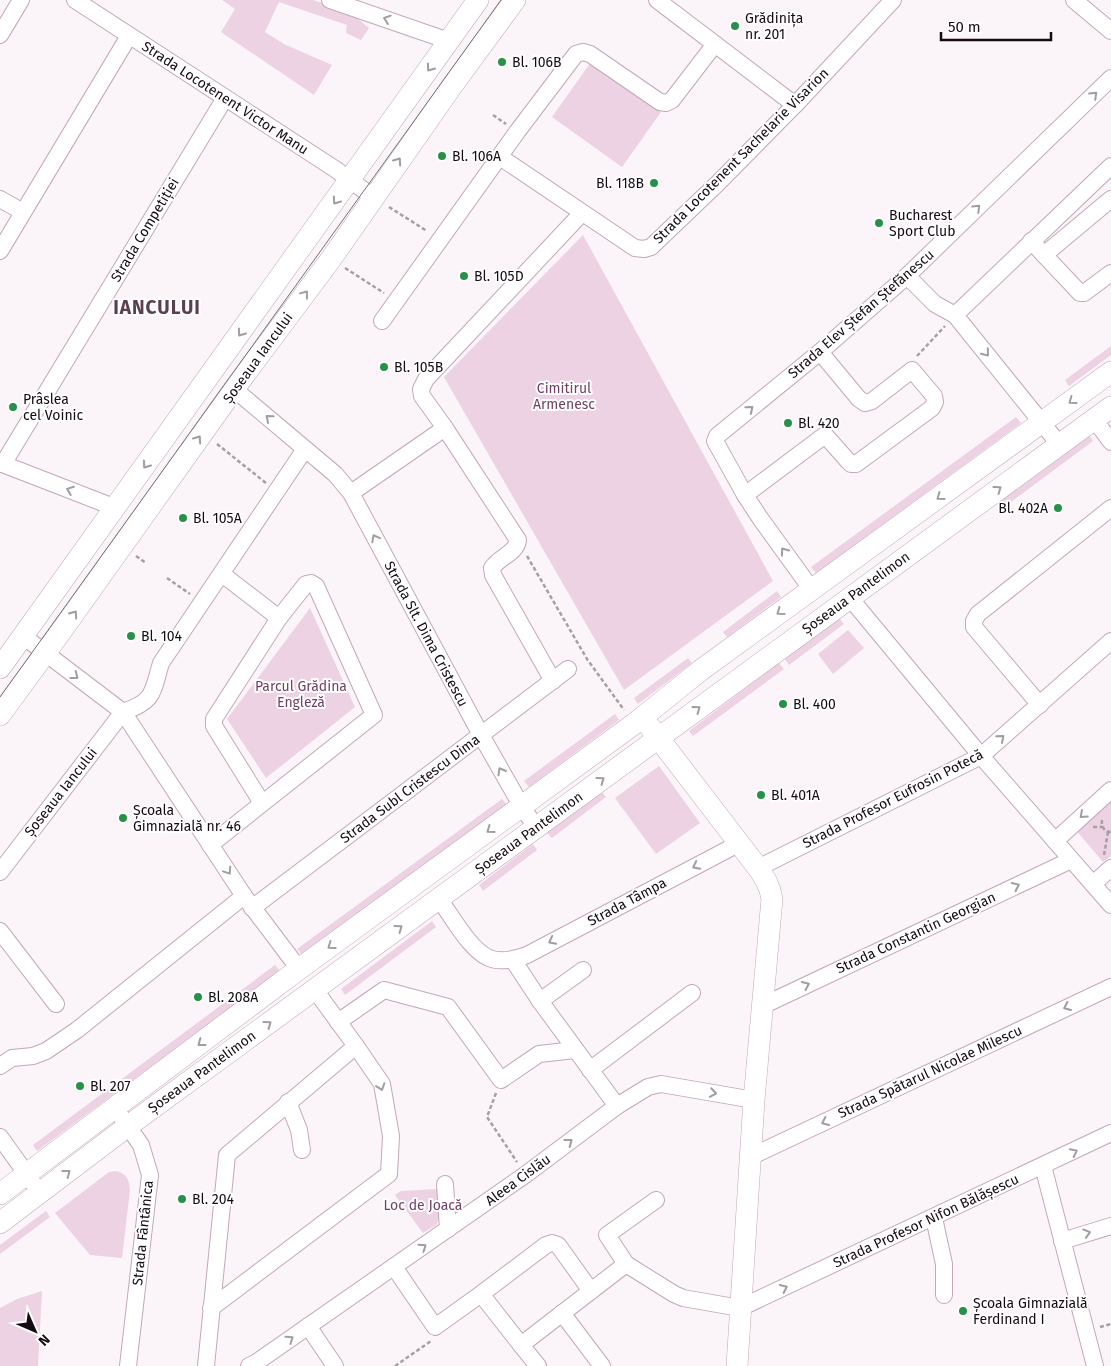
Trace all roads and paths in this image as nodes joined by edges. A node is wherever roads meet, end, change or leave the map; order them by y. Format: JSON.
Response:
{"nodes":[{"id":1,"x":21,"y":0,"type":"edge"},
{"id":2,"x":75,"y":0,"type":"edge"},
{"id":3,"x":330,"y":0,"type":"edge"},
{"id":4,"x":478,"y":0,"type":"edge"},
{"id":5,"x":515,"y":0,"type":"edge"},
{"id":6,"x":657,"y":0,"type":"edge"},
{"id":7,"x":893,"y":0,"type":"edge"},
{"id":8,"x":1074,"y":0,"type":"edge"},
{"id":9,"x":1111,"y":31,"type":"edge"},
{"id":10,"x":0,"y":35,"type":"edge"},
{"id":11,"x":129,"y":36,"type":"junction"},
{"id":12,"x":449,"y":41,"type":"junction"},
{"id":13,"x":715,"y":44,"type":"junction"},
{"id":14,"x":1111,"y":78,"type":"edge"},
{"id":15,"x":225,"y":98,"type":"junction"},
{"id":16,"x":795,"y":105,"type":"junction"},
{"id":17,"x":500,"y":156,"type":"junction"},
{"id":18,"x":1111,"y":166,"type":"edge"},
{"id":19,"x":350,"y":180,"type":"junction"},
{"id":20,"x":374,"y":196,"type":"junction"},
{"id":21,"x":0,"y":199,"type":"edge"},
{"id":22,"x":1111,"y":199,"type":"edge"},
{"id":23,"x":23,"y":212,"type":"junction"},
{"id":24,"x":582,"y":213,"type":"junction"},
{"id":25,"x":440,"y":240,"type":"junction"},
{"id":26,"x":1031,"y":241,"type":"junction"},
{"id":27,"x":0,"y":250,"type":"edge"},
{"id":28,"x":1044,"y":255,"type":"junction"},
{"id":29,"x":331,"y":259,"type":"junction"},
{"id":30,"x":1111,"y":273,"type":"edge"},
{"id":31,"x":907,"y":276,"type":"junction"},
{"id":32,"x":396,"y":301,"type":"junction"},
{"id":33,"x":955,"y":315,"type":"junction"},
{"id":34,"x":382,"y":321,"type":"dead end"},
{"id":35,"x":820,"y":352,"type":"junction"},
{"id":36,"x":912,"y":370,"type":"junction"},
{"id":37,"x":1111,"y":372,"type":"edge"},
{"id":38,"x":234,"y":389,"type":"junction"},
{"id":39,"x":1111,"y":407,"type":"edge"},
{"id":40,"x":1094,"y":419,"type":"junction"},
{"id":41,"x":1042,"y":423,"type":"junction"},
{"id":42,"x":445,"y":428,"type":"junction"},
{"id":43,"x":203,"y":432,"type":"junction"},
{"id":44,"x":1111,"y":442,"type":"edge"},
{"id":45,"x":1059,"y":444,"type":"junction"},
{"id":46,"x":305,"y":449,"type":"junction"},
{"id":47,"x":2,"y":464,"type":"edge"},
{"id":48,"x":276,"y":492,"type":"junction"},
{"id":49,"x":351,"y":493,"type":"junction"},
{"id":50,"x":744,"y":494,"type":"junction"},
{"id":51,"x":116,"y":508,"type":"junction"},
{"id":52,"x":1111,"y":508,"type":"edge"},
{"id":53,"x":518,"y":540,"type":"junction"},
{"id":54,"x":222,"y":574,"type":"junction"},
{"id":55,"x":167,"y":578,"type":"dead end"},
{"id":56,"x":812,"y":590,"type":"junction"},
{"id":57,"x":850,"y":598,"type":"junction"},
{"id":58,"x":202,"y":602,"type":"junction"},
{"id":59,"x":280,"y":618,"type":"junction"},
{"id":60,"x":23,"y":636,"type":"junction"},
{"id":61,"x":1109,"y":647,"type":"edge"},
{"id":62,"x":45,"y":654,"type":"junction"},
{"id":63,"x":0,"y":668,"type":"edge"},
{"id":64,"x":568,"y":669,"type":"dead end"},
{"id":65,"x":553,"y":680,"type":"junction"},
{"id":66,"x":1040,"y":705,"type":"junction"},
{"id":67,"x":123,"y":712,"type":"junction"},
{"id":68,"x":0,"y":715,"type":"edge"},
{"id":69,"x":638,"y":720,"type":"junction"},
{"id":70,"x":481,"y":735,"type":"junction"},
{"id":71,"x":658,"y":738,"type":"junction"},
{"id":72,"x":980,"y":756,"type":"junction"},
{"id":73,"x":1111,"y":790,"type":"edge"},
{"id":74,"x":262,"y":804,"type":"junction"},
{"id":75,"x":522,"y":806,"type":"junction"},
{"id":76,"x":1105,"y":815,"type":"dead end"},
{"id":77,"x":536,"y":827,"type":"junction"},
{"id":78,"x":1111,"y":832,"type":"edge"},
{"id":79,"x":1055,"y":841,"type":"junction"},
{"id":80,"x":740,"y":843,"type":"junction"},
{"id":81,"x":210,"y":845,"type":"junction"},
{"id":82,"x":1071,"y":860,"type":"junction"},
{"id":83,"x":758,"y":868,"type":"junction"},
{"id":84,"x":1111,"y":868,"type":"edge"},
{"id":85,"x":0,"y":872,"type":"edge"},
{"id":86,"x":1093,"y":884,"type":"junction"},
{"id":87,"x":439,"y":899,"type":"junction"},
{"id":88,"x":248,"y":902,"type":"junction"},
{"id":89,"x":1111,"y":905,"type":"edge"},
{"id":90,"x":0,"y":931,"type":"edge"},
{"id":91,"x":513,"y":960,"type":"junction"},
{"id":92,"x":299,"y":969,"type":"junction"},
{"id":93,"x":583,"y":970,"type":"dead end"},
{"id":94,"x":1111,"y":987,"type":"edge"},
{"id":95,"x":315,"y":990,"type":"junction"},
{"id":96,"x":692,"y":992,"type":"dead end"},
{"id":97,"x":540,"y":1001,"type":"junction"},
{"id":98,"x":56,"y":1004,"type":"dead end"},
{"id":99,"x":762,"y":1006,"type":"junction"},
{"id":100,"x":338,"y":1022,"type":"junction"},
{"id":101,"x":356,"y":1046,"type":"junction"},
{"id":102,"x":574,"y":1050,"type":"junction"},
{"id":103,"x":0,"y":1066,"type":"edge"},
{"id":104,"x":590,"y":1070,"type":"junction"},
{"id":105,"x":501,"y":1080,"type":"junction"},
{"id":106,"x":754,"y":1100,"type":"junction"},
{"id":107,"x":288,"y":1102,"type":"junction"},
{"id":108,"x":617,"y":1106,"type":"junction"},
{"id":109,"x":115,"y":1108,"type":"junction"},
{"id":110,"x":128,"y":1126,"type":"junction"},
{"id":111,"x":1111,"y":1133,"type":"edge"},
{"id":112,"x":0,"y":1137,"type":"edge"},
{"id":113,"x":302,"y":1150,"type":"dead end"},
{"id":114,"x":750,"y":1158,"type":"junction"},
{"id":115,"x":1043,"y":1166,"type":"junction"},
{"id":116,"x":27,"y":1174,"type":"junction"},
{"id":117,"x":525,"y":1175,"type":"junction"},
{"id":118,"x":445,"y":1184,"type":"dead end"},
{"id":119,"x":40,"y":1193,"type":"junction"},
{"id":120,"x":0,"y":1194,"type":"edge"},
{"id":121,"x":656,"y":1200,"type":"dead end"},
{"id":122,"x":934,"y":1218,"type":"junction"},
{"id":123,"x":0,"y":1223,"type":"edge"},
{"id":124,"x":1111,"y":1226,"type":"edge"},
{"id":125,"x":448,"y":1229,"type":"junction"},
{"id":126,"x":1062,"y":1241,"type":"junction"},
{"id":127,"x":626,"y":1264,"type":"junction"},
{"id":128,"x":394,"y":1267,"type":"junction"},
{"id":129,"x":591,"y":1291,"type":"junction"},
{"id":130,"x":481,"y":1294,"type":"junction"},
{"id":131,"x":944,"y":1296,"type":"dead end"},
{"id":132,"x":211,"y":1308,"type":"junction"},
{"id":133,"x":740,"y":1308,"type":"junction"},
{"id":134,"x":562,"y":1314,"type":"junction"},
{"id":135,"x":308,"y":1326,"type":"junction"},
{"id":136,"x":435,"y":1327,"type":"junction"},
{"id":137,"x":521,"y":1344,"type":"junction"},
{"id":138,"x":128,"y":1366,"type":"edge"},
{"id":139,"x":206,"y":1366,"type":"edge"},
{"id":140,"x":249,"y":1366,"type":"edge"},
{"id":141,"x":335,"y":1366,"type":"edge"},
{"id":142,"x":395,"y":1366,"type":"edge"},
{"id":143,"x":538,"y":1366,"type":"edge"},
{"id":144,"x":602,"y":1366,"type":"edge"},
{"id":145,"x":737,"y":1366,"type":"edge"},
{"id":146,"x":1095,"y":1366,"type":"edge"}],
"edges":[{"from":1,"to":10,"type":"street"},
{"from":2,"to":11,"type":"street","name":"Strada Locotenent Victor Manu"},
{"from":12,"to":3,"type":"street","one_way":true},
{"from":4,"to":12,"type":"main road","name":"Șoseaua Iancului"},
{"from":20,"to":5,"type":"main road","name":"Șoseaua Iancului","one_way":true},
{"from":6,"to":13,"type":"street"},
{"from":7,"to":16,"type":"street","name":"Strada Locotenent Sachelarie Visarion"},
{"from":8,"to":9,"type":"street"},
{"from":11,"to":15,"type":"street","name":"Strada Locotenent Victor Manu"},
{"from":11,"to":23,"type":"street"},
{"from":12,"to":19,"type":"main road","name":"Șoseaua Iancului","one_way":true},
{"from":13,"to":16,"type":"street"},
{"from":13,"to":17,"type":"street"},
{"from":31,"to":14,"type":"street","name":"Strada Elev Ștefan Ștefănescu","one_way":true},
{"from":15,"to":19,"type":"street","name":"Strada Locotenent Victor Manu"},
{"from":15,"to":47,"type":"street","name":"Strada Competiției"},
{"from":16,"to":24,"type":"street","name":"Strada Locotenent Sachelarie Visarion"},
{"from":17,"to":24,"type":"street","name":"Strada Locotenent Sachelarie Visarion"},
{"from":17,"to":25,"type":"street"},
{"from":18,"to":26,"type":"street"},
{"from":19,"to":20,"type":"street","name":"Strada Locotenent Victor Manu"},
{"from":19,"to":51,"type":"main road","name":"Șoseaua Iancului","one_way":true},
{"from":20,"to":25,"type":"path"},
{"from":20,"to":29,"type":"main road","name":"Șoseaua Iancului"},
{"from":21,"to":23,"type":"street"},
{"from":22,"to":28,"type":"street"},
{"from":23,"to":27,"type":"street"},
{"from":24,"to":42,"type":"street"},
{"from":25,"to":32,"type":"street"},
{"from":26,"to":28,"type":"street"},
{"from":26,"to":33,"type":"street"},
{"from":28,"to":30,"type":"street"},
{"from":29,"to":32,"type":"path"},
{"from":38,"to":29,"type":"main road","name":"Șoseaua Iancului","one_way":true},
{"from":31,"to":33,"type":"street"},
{"from":31,"to":35,"type":"street","name":"Strada Elev Ștefan Ștefănescu"},
{"from":32,"to":34,"type":"street"},
{"from":33,"to":36,"type":"path"},
{"from":33,"to":41,"type":"street","one_way":true},
{"from":35,"to":36,"type":"street"},
{"from":50,"to":35,"type":"street","name":"Strada Elev Ștefan Ștefănescu","one_way":true},
{"from":36,"to":50,"type":"street"},
{"from":37,"to":41,"type":"main road","name":"Șoseaua Pantelimon","one_way":true},
{"from":38,"to":43,"type":"main road","name":"Șoseaua Iancului"},
{"from":46,"to":38,"type":"street","name":"Strada Slt. Dima Cristescu","one_way":true},
{"from":39,"to":40,"type":"main road","name":"Șoseaua Pantelimon"},
{"from":40,"to":44,"type":"street"},
{"from":40,"to":45,"type":"main road","name":"Șoseaua Pantelimon"},
{"from":41,"to":45,"type":"street"},
{"from":41,"to":56,"type":"main road","name":"Șoseaua Pantelimon","one_way":true},
{"from":42,"to":49,"type":"street"},
{"from":42,"to":53,"type":"street"},
{"from":43,"to":48,"type":"path"},
{"from":62,"to":43,"type":"main road","name":"Șoseaua Iancului","one_way":true},
{"from":57,"to":45,"type":"main road","name":"Șoseaua Pantelimon","one_way":true},
{"from":46,"to":48,"type":"street"},
{"from":46,"to":49,"type":"street","name":"Strada Slt. Dima Cristescu"},
{"from":51,"to":47,"type":"street","one_way":true},
{"from":48,"to":54,"type":"street"},
{"from":70,"to":49,"type":"street","name":"Strada Slt. Dima Cristescu","one_way":true},
{"from":56,"to":50,"type":"street","one_way":true},
{"from":51,"to":60,"type":"main road","name":"Șoseaua Iancului"},
{"from":52,"to":66,"type":"street"},
{"from":53,"to":65,"type":"street"},
{"from":53,"to":69,"type":"path"},
{"from":54,"to":58,"type":"street"},
{"from":54,"to":59,"type":"street"},
{"from":55,"to":58,"type":"path"},
{"from":56,"to":69,"type":"main road","name":"Șoseaua Pantelimon","one_way":true},
{"from":71,"to":57,"type":"main road","name":"Șoseaua Pantelimon","one_way":true},
{"from":57,"to":72,"type":"street"},
{"from":58,"to":67,"type":"street"},
{"from":59,"to":74,"type":"street"},
{"from":59,"to":74,"type":"street"},
{"from":60,"to":62,"type":"street"},
{"from":60,"to":63,"type":"main road","name":"Șoseaua Iancului"},
{"from":61,"to":66,"type":"street","name":"Strada Profesor Eufrosin Potecă"},
{"from":62,"to":67,"type":"street","one_way":true},
{"from":62,"to":68,"type":"main road","name":"Șoseaua Iancului"},
{"from":64,"to":65,"type":"street","name":"Strada Subl Cristescu Dima"},
{"from":65,"to":70,"type":"street","name":"Strada Subl Cristescu Dima"},
{"from":72,"to":66,"type":"street","name":"Strada Profesor Eufrosin Potecă","one_way":true},
{"from":67,"to":81,"type":"street"},
{"from":67,"to":85,"type":"street","name":"Șoseaua Iancului"},
{"from":69,"to":71,"type":"main road"},
{"from":69,"to":75,"type":"main road","name":"Șoseaua Pantelimon"},
{"from":75,"to":70,"type":"street","name":"Strada Slt. Dima Cristescu","one_way":true},
{"from":70,"to":88,"type":"street","name":"Strada Subl Cristescu Dima"},
{"from":77,"to":71,"type":"main road","name":"Șoseaua Pantelimon","one_way":true},
{"from":71,"to":80,"type":"main road"},
{"from":72,"to":79,"type":"street"},
{"from":72,"to":83,"type":"street","name":"Strada Profesor Eufrosin Potecă"},
{"from":73,"to":79,"type":"street","one_way":true},
{"from":74,"to":81,"type":"street"},
{"from":75,"to":77,"type":"street","name":"Strada Slt. Dima Cristescu"},
{"from":75,"to":92,"type":"main road","name":"Șoseaua Pantelimon","one_way":true},
{"from":76,"to":78,"type":"path"},
{"from":77,"to":87,"type":"main road","name":"Șoseaua Pantelimon"},
{"from":79,"to":82,"type":"street"},
{"from":80,"to":83,"type":"main road"},
{"from":80,"to":91,"type":"street","name":"Strada Tâmpa","one_way":true},
{"from":81,"to":88,"type":"street","one_way":true},
{"from":82,"to":86,"type":"street"},
{"from":99,"to":82,"type":"street","name":"Strada Constantin Georgian","one_way":true},
{"from":83,"to":99,"type":"main road"},
{"from":84,"to":86,"type":"street"},
{"from":86,"to":89,"type":"street"},
{"from":87,"to":91,"type":"street","name":"Strada Tâmpa"},
{"from":95,"to":87,"type":"main road","name":"Șoseaua Pantelimon","one_way":true},
{"from":88,"to":92,"type":"street"},
{"from":88,"to":103,"type":"street","name":"Strada Subl Cristescu Dima"},
{"from":90,"to":98,"type":"street"},
{"from":91,"to":97,"type":"street"},
{"from":92,"to":109,"type":"main road","name":"Șoseaua Pantelimon","one_way":true},
{"from":93,"to":97,"type":"street"},
{"from":94,"to":114,"type":"street","name":"Strada Spătarul Nicolae Milescu","one_way":true},
{"from":95,"to":100,"type":"street"},
{"from":110,"to":95,"type":"main road","name":"Șoseaua Pantelimon","one_way":true},
{"from":96,"to":104,"type":"street"},
{"from":97,"to":102,"type":"street"},
{"from":99,"to":106,"type":"main road"},
{"from":100,"to":101,"type":"street"},
{"from":100,"to":105,"type":"street"},
{"from":101,"to":107,"type":"street"},
{"from":101,"to":132,"type":"street","one_way":true},
{"from":102,"to":104,"type":"street"},
{"from":102,"to":105,"type":"street"},
{"from":104,"to":108,"type":"street"},
{"from":105,"to":117,"type":"path"},
{"from":108,"to":106,"type":"street","name":"Aleea Cislău","one_way":true},
{"from":106,"to":114,"type":"main road"},
{"from":107,"to":113,"type":"street"},
{"from":107,"to":132,"type":"street"},
{"from":117,"to":108,"type":"street","name":"Aleea Cislău","one_way":true},
{"from":109,"to":110,"type":"street","name":"Strada Fântânica"},
{"from":109,"to":116,"type":"main road","name":"Șoseaua Pantelimon"},
{"from":119,"to":110,"type":"main road","name":"Șoseaua Pantelimon","one_way":true},
{"from":110,"to":138,"type":"street","name":"Strada Fântânica"},
{"from":115,"to":111,"type":"street","name":"Strada Profesor Nifon Bălășescu","one_way":true},
{"from":112,"to":116,"type":"street"},
{"from":114,"to":133,"type":"main road"},
{"from":115,"to":122,"type":"street","name":"Strada Profesor Nifon Bălășescu"},
{"from":115,"to":126,"type":"street"},
{"from":116,"to":119,"type":"street"},
{"from":116,"to":120,"type":"main road","name":"Șoseaua Pantelimon"},
{"from":117,"to":125,"type":"street","name":"Aleea Cislău"},
{"from":118,"to":125,"type":"street"},
{"from":119,"to":123,"type":"main road","name":"Șoseaua Pantelimon"},
{"from":121,"to":127,"type":"street"},
{"from":122,"to":131,"type":"street"},
{"from":133,"to":122,"type":"street","name":"Strada Profesor Nifon Bălășescu","one_way":true},
{"from":126,"to":124,"type":"street","one_way":true},
{"from":128,"to":125,"type":"street","name":"Aleea Cislău","one_way":true},
{"from":126,"to":146,"type":"street"},
{"from":127,"to":129,"type":"street"},
{"from":127,"to":133,"type":"street"},
{"from":128,"to":135,"type":"street","name":"Aleea Cislău"},
{"from":128,"to":136,"type":"street"},
{"from":129,"to":130,"type":"street"},
{"from":129,"to":134,"type":"street"},
{"from":130,"to":136,"type":"street"},
{"from":130,"to":137,"type":"street"},
{"from":132,"to":139,"type":"street"},
{"from":133,"to":145,"type":"main road"},
{"from":134,"to":137,"type":"street"},
{"from":134,"to":144,"type":"street"},
{"from":140,"to":135,"type":"street","name":"Aleea Cislău","one_way":true},
{"from":135,"to":141,"type":"street"},
{"from":136,"to":142,"type":"path"},
{"from":137,"to":143,"type":"street"}]}
